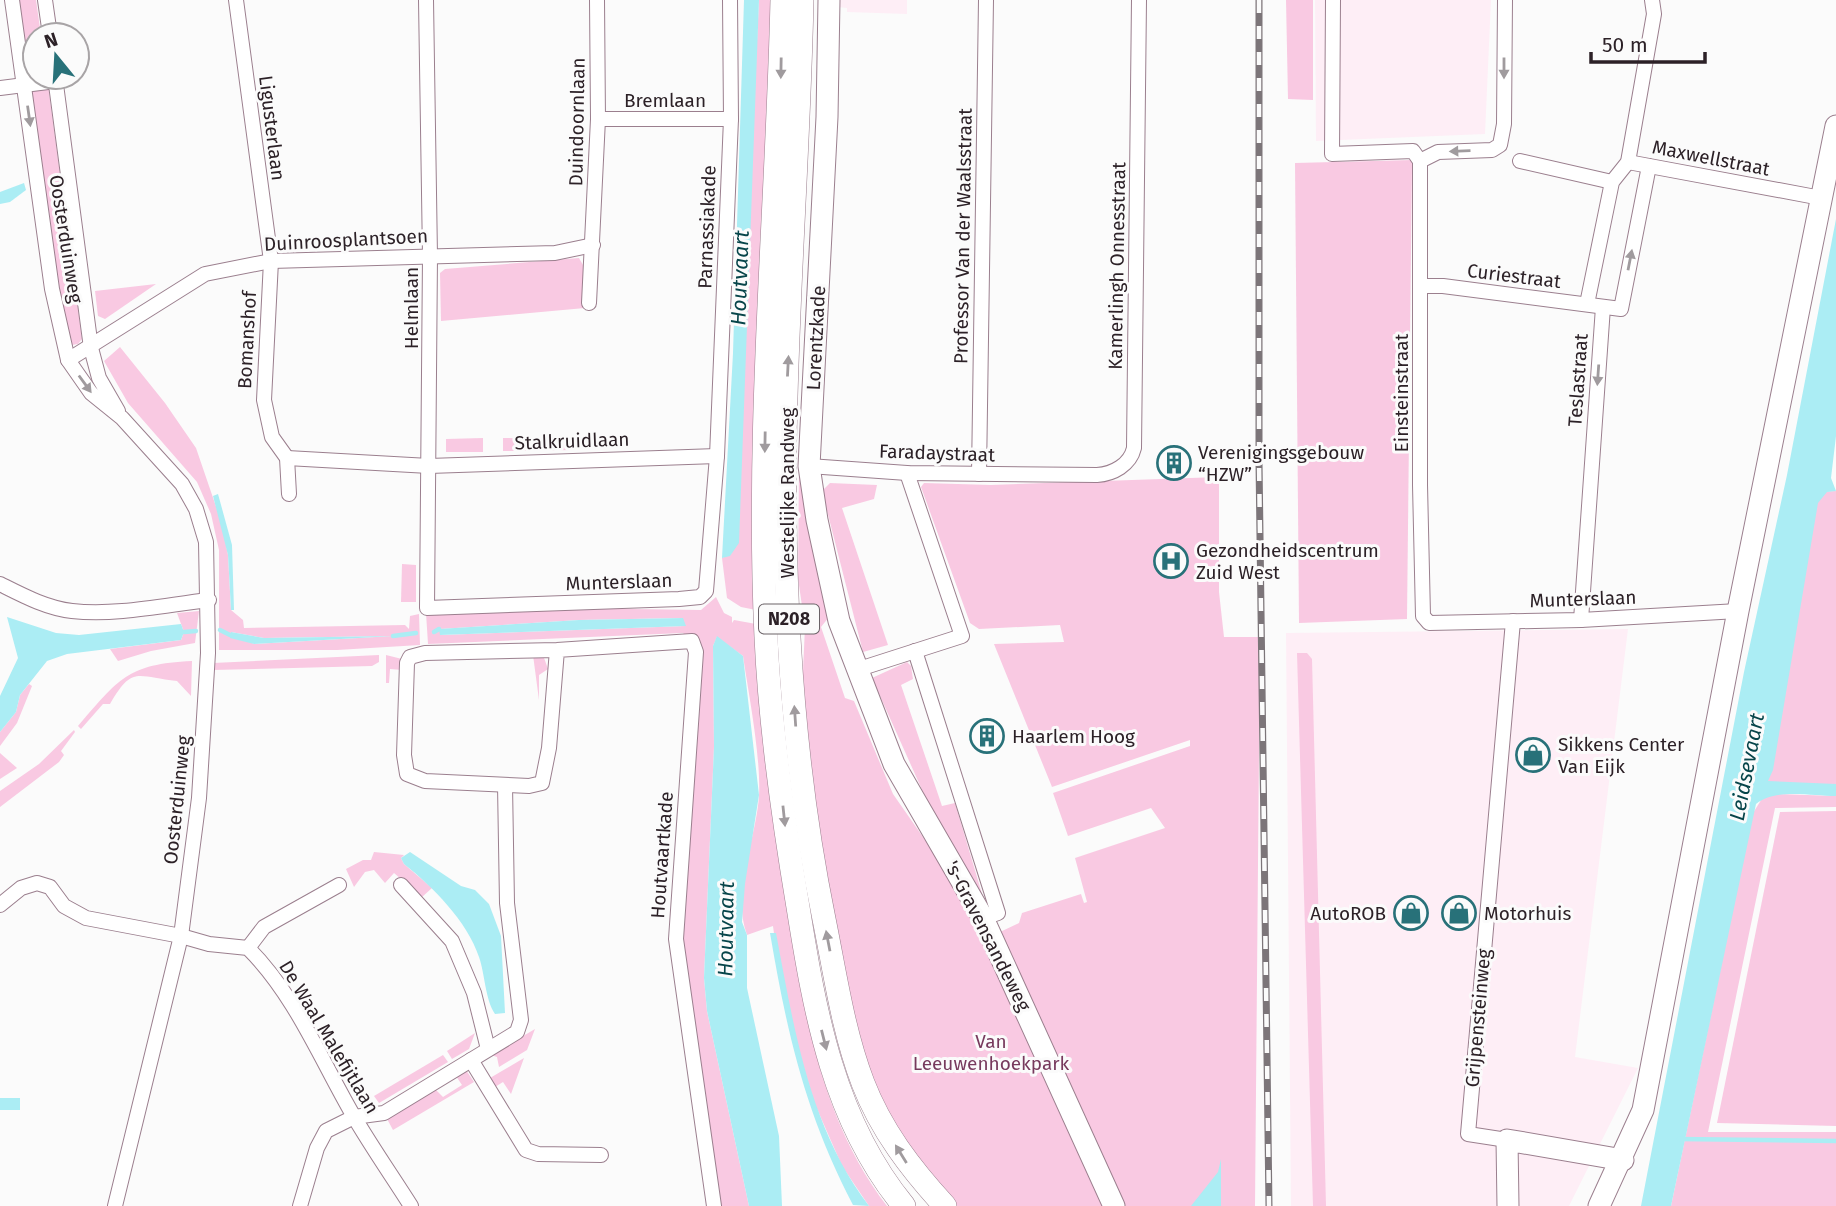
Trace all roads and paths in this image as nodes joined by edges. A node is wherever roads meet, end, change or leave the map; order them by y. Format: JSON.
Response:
{"nodes":[{"id":1,"x":12,"y":0,"type":"edge"},
{"id":2,"x":45,"y":0,"type":"edge"},
{"id":3,"x":236,"y":0,"type":"edge"},
{"id":4,"x":426,"y":0,"type":"edge"},
{"id":5,"x":597,"y":0,"type":"edge"},
{"id":6,"x":730,"y":0,"type":"edge"},
{"id":7,"x":782,"y":0,"type":"edge"},
{"id":8,"x":802,"y":0,"type":"edge"},
{"id":9,"x":829,"y":0,"type":"edge"},
{"id":10,"x":986,"y":0,"type":"edge"},
{"id":11,"x":1139,"y":0,"type":"edge"},
{"id":12,"x":1333,"y":0,"type":"edge"},
{"id":13,"x":1505,"y":0,"type":"edge"},
{"id":14,"x":1652,"y":0,"type":"edge"},
{"id":15,"x":48,"y":21,"type":"edge"},
{"id":16,"x":21,"y":60,"type":"edge"},
{"id":17,"x":21,"y":86,"type":"edge"},
{"id":18,"x":0,"y":88,"type":"edge"},
{"id":19,"x":26,"y":91,"type":"edge"},
{"id":20,"x":58,"y":91,"type":"edge"},
{"id":21,"x":731,"y":119,"type":"junction"},
{"id":22,"x":598,"y":120,"type":"junction"},
{"id":23,"x":1836,"y":126,"type":"edge"},
{"id":24,"x":1420,"y":161,"type":"junction"},
{"id":25,"x":1520,"y":161,"type":"dead end"},
{"id":26,"x":1628,"y":162,"type":"junction"},
{"id":27,"x":1649,"y":166,"type":"junction"},
{"id":28,"x":1612,"y":182,"type":"junction"},
{"id":29,"x":1821,"y":198,"type":"junction"},
{"id":30,"x":593,"y":245,"type":"junction"},
{"id":31,"x":430,"y":256,"type":"junction"},
{"id":32,"x":271,"y":261,"type":"junction"},
{"id":33,"x":1420,"y":286,"type":"junction"},
{"id":34,"x":589,"y":303,"type":"dead end"},
{"id":35,"x":1587,"y":304,"type":"junction"},
{"id":36,"x":1603,"y":307,"type":"junction"},
{"id":37,"x":91,"y":348,"type":"junction"},
{"id":38,"x":68,"y":360,"type":"junction"},
{"id":39,"x":122,"y":418,"type":"junction"},
{"id":40,"x":717,"y":456,"type":"junction"},
{"id":41,"x":287,"y":458,"type":"junction"},
{"id":42,"x":429,"y":466,"type":"junction"},
{"id":43,"x":809,"y":466,"type":"junction"},
{"id":44,"x":907,"y":473,"type":"junction"},
{"id":45,"x":979,"y":474,"type":"junction"},
{"id":46,"x":1063,"y":474,"type":"joint"},
{"id":47,"x":289,"y":494,"type":"dead end"},
{"id":48,"x":427,"y":574,"type":"joint"},
{"id":49,"x":0,"y":584,"type":"edge"},
{"id":50,"x":209,"y":600,"type":"junction"},
{"id":51,"x":1738,"y":611,"type":"junction"},
{"id":52,"x":1581,"y":620,"type":"junction"},
{"id":53,"x":1513,"y":621,"type":"junction"},
{"id":54,"x":1429,"y":623,"type":"joint"},
{"id":55,"x":557,"y":650,"type":"junction"},
{"id":56,"x":915,"y":651,"type":"junction"},
{"id":57,"x":856,"y":670,"type":"junction"},
{"id":58,"x":505,"y":785,"type":"junction"},
{"id":59,"x":339,"y":884,"type":"dead end"},
{"id":60,"x":401,"y":885,"type":"dead end"},
{"id":61,"x":0,"y":905,"type":"edge"},
{"id":62,"x":983,"y":918,"type":"junction"},
{"id":63,"x":181,"y":936,"type":"junction"},
{"id":64,"x":248,"y":948,"type":"junction"},
{"id":65,"x":488,"y":1049,"type":"junction"},
{"id":66,"x":471,"y":1060,"type":"junction"},
{"id":67,"x":354,"y":1117,"type":"junction"},
{"id":68,"x":1507,"y":1140,"type":"junction"},
{"id":69,"x":601,"y":1155,"type":"dead end"},
{"id":70,"x":1623,"y":1160,"type":"junction"},
{"id":71,"x":116,"y":1206,"type":"edge"},
{"id":72,"x":300,"y":1206,"type":"edge"},
{"id":73,"x":411,"y":1206,"type":"edge"},
{"id":74,"x":714,"y":1206,"type":"edge"},
{"id":75,"x":904,"y":1206,"type":"edge"},
{"id":76,"x":945,"y":1206,"type":"edge"},
{"id":77,"x":1114,"y":1206,"type":"edge"},
{"id":78,"x":1508,"y":1206,"type":"edge"},
{"id":79,"x":1599,"y":1206,"type":"edge"}],
"edges":[{"from":1,"to":16,"type":"street","name":"Oosterduinweg"},
{"from":2,"to":15,"type":"street"},
{"from":3,"to":32,"type":"street","name":"Ligusterlaan"},
{"from":4,"to":31,"type":"street","name":"Helmlaan"},
{"from":5,"to":22,"type":"street","name":"Duindoornlaan"},
{"from":6,"to":21,"type":"street","name":"Parnassiakade"},
{"from":7,"to":75,"type":"main road","name":"Westelijke Randweg","number":"N208","one_way":true},
{"from":76,"to":8,"type":"main road","name":"Westelijke Randweg","number":"N208","one_way":true},
{"from":9,"to":43,"type":"street","name":"Lorentzkade"},
{"from":10,"to":45,"type":"street","name":"Professor Van der Waalsstraat"},
{"from":11,"to":46,"type":"street","name":"Kamerlingh Onnesstraat"},
{"from":12,"to":24,"type":"street"},
{"from":13,"to":24,"type":"street","one_way":true},
{"from":14,"to":26,"type":"street"},
{"from":17,"to":18,"type":"street"},
{"from":19,"to":38,"type":"street","name":"Oosterduinweg","one_way":true},
{"from":20,"to":37,"type":"street","name":"Oosterduinweg"},
{"from":21,"to":22,"type":"street","name":"Bremlaan"},
{"from":21,"to":40,"type":"street","name":"Parnassiakade"},
{"from":22,"to":30,"type":"street","name":"Duindoornlaan"},
{"from":23,"to":29,"type":"street"},
{"from":24,"to":33,"type":"street","name":"Einsteinstraat"},
{"from":25,"to":28,"type":"street"},
{"from":26,"to":27,"type":"street","name":"Maxwellstraat"},
{"from":26,"to":28,"type":"street","name":"Maxwellstraat"},
{"from":27,"to":29,"type":"street","name":"Maxwellstraat"},
{"from":36,"to":27,"type":"street","one_way":true},
{"from":28,"to":35,"type":"street"},
{"from":29,"to":51,"type":"street"},
{"from":30,"to":31,"type":"street","name":"Duinroosplantsoen"},
{"from":30,"to":34,"type":"street"},
{"from":31,"to":32,"type":"street","name":"Duinroosplantsoen"},
{"from":31,"to":42,"type":"street","name":"Helmlaan"},
{"from":32,"to":37,"type":"street","name":"Duinroosplantsoen"},
{"from":32,"to":41,"type":"street","name":"Bomanshof"},
{"from":33,"to":35,"type":"street","name":"Curiestraat"},
{"from":33,"to":54,"type":"street","name":"Einsteinstraat"},
{"from":35,"to":36,"type":"street","name":"Curiestraat"},
{"from":36,"to":52,"type":"street","name":"Teslastraat","one_way":true},
{"from":37,"to":38,"type":"street","name":"Duinroosplantsoen"},
{"from":37,"to":39,"type":"street","name":"Oosterduinweg"},
{"from":38,"to":39,"type":"street","name":"Oosterduinweg","one_way":true},
{"from":39,"to":50,"type":"street","name":"Oosterduinweg"},
{"from":40,"to":42,"type":"street","name":"Stalkruidlaan"},
{"from":40,"to":48,"type":"street","name":"Munterslaan"},
{"from":41,"to":42,"type":"street"},
{"from":41,"to":47,"type":"street","name":"Bomanshof"},
{"from":42,"to":48,"type":"street","name":"Helmlaan"},
{"from":43,"to":44,"type":"street","name":"Faradaystraat"},
{"from":43,"to":57,"type":"street","name":"Lorentzkade"},
{"from":44,"to":45,"type":"street","name":"Faradaystraat"},
{"from":44,"to":56,"type":"street"},
{"from":45,"to":46,"type":"street","name":"Faradaystraat"},
{"from":49,"to":50,"type":"street"},
{"from":50,"to":63,"type":"street","name":"Oosterduinweg"},
{"from":51,"to":52,"type":"street","name":"Munterslaan"},
{"from":51,"to":70,"type":"street"},
{"from":52,"to":53,"type":"street","name":"Munterslaan"},
{"from":53,"to":54,"type":"street","name":"Munterslaan"},
{"from":53,"to":68,"type":"street","name":"Grijpensteinweg"},
{"from":55,"to":58,"type":"street"},
{"from":55,"to":58,"type":"street"},
{"from":55,"to":74,"type":"street","name":"Houtvaartkade"},
{"from":56,"to":57,"type":"street"},
{"from":56,"to":62,"type":"street"},
{"from":57,"to":62,"type":"street","name":"'s-Gravensandeweg"},
{"from":58,"to":65,"type":"street"},
{"from":59,"to":64,"type":"street"},
{"from":60,"to":65,"type":"street"},
{"from":61,"to":63,"type":"street"},
{"from":62,"to":77,"type":"street","name":"'s-Gravensandeweg"},
{"from":63,"to":64,"type":"street"},
{"from":63,"to":71,"type":"street","name":"Oosterduinweg"},
{"from":64,"to":67,"type":"street","name":"De Waal Malefijtlaan"},
{"from":65,"to":66,"type":"street"},
{"from":66,"to":67,"type":"street"},
{"from":66,"to":69,"type":"street"},
{"from":67,"to":72,"type":"street"},
{"from":67,"to":73,"type":"street","name":"De Waal Malefijtlaan"},
{"from":68,"to":70,"type":"street","name":"Grijpensteinweg"},
{"from":68,"to":78,"type":"street"},
{"from":70,"to":79,"type":"street"}]}
